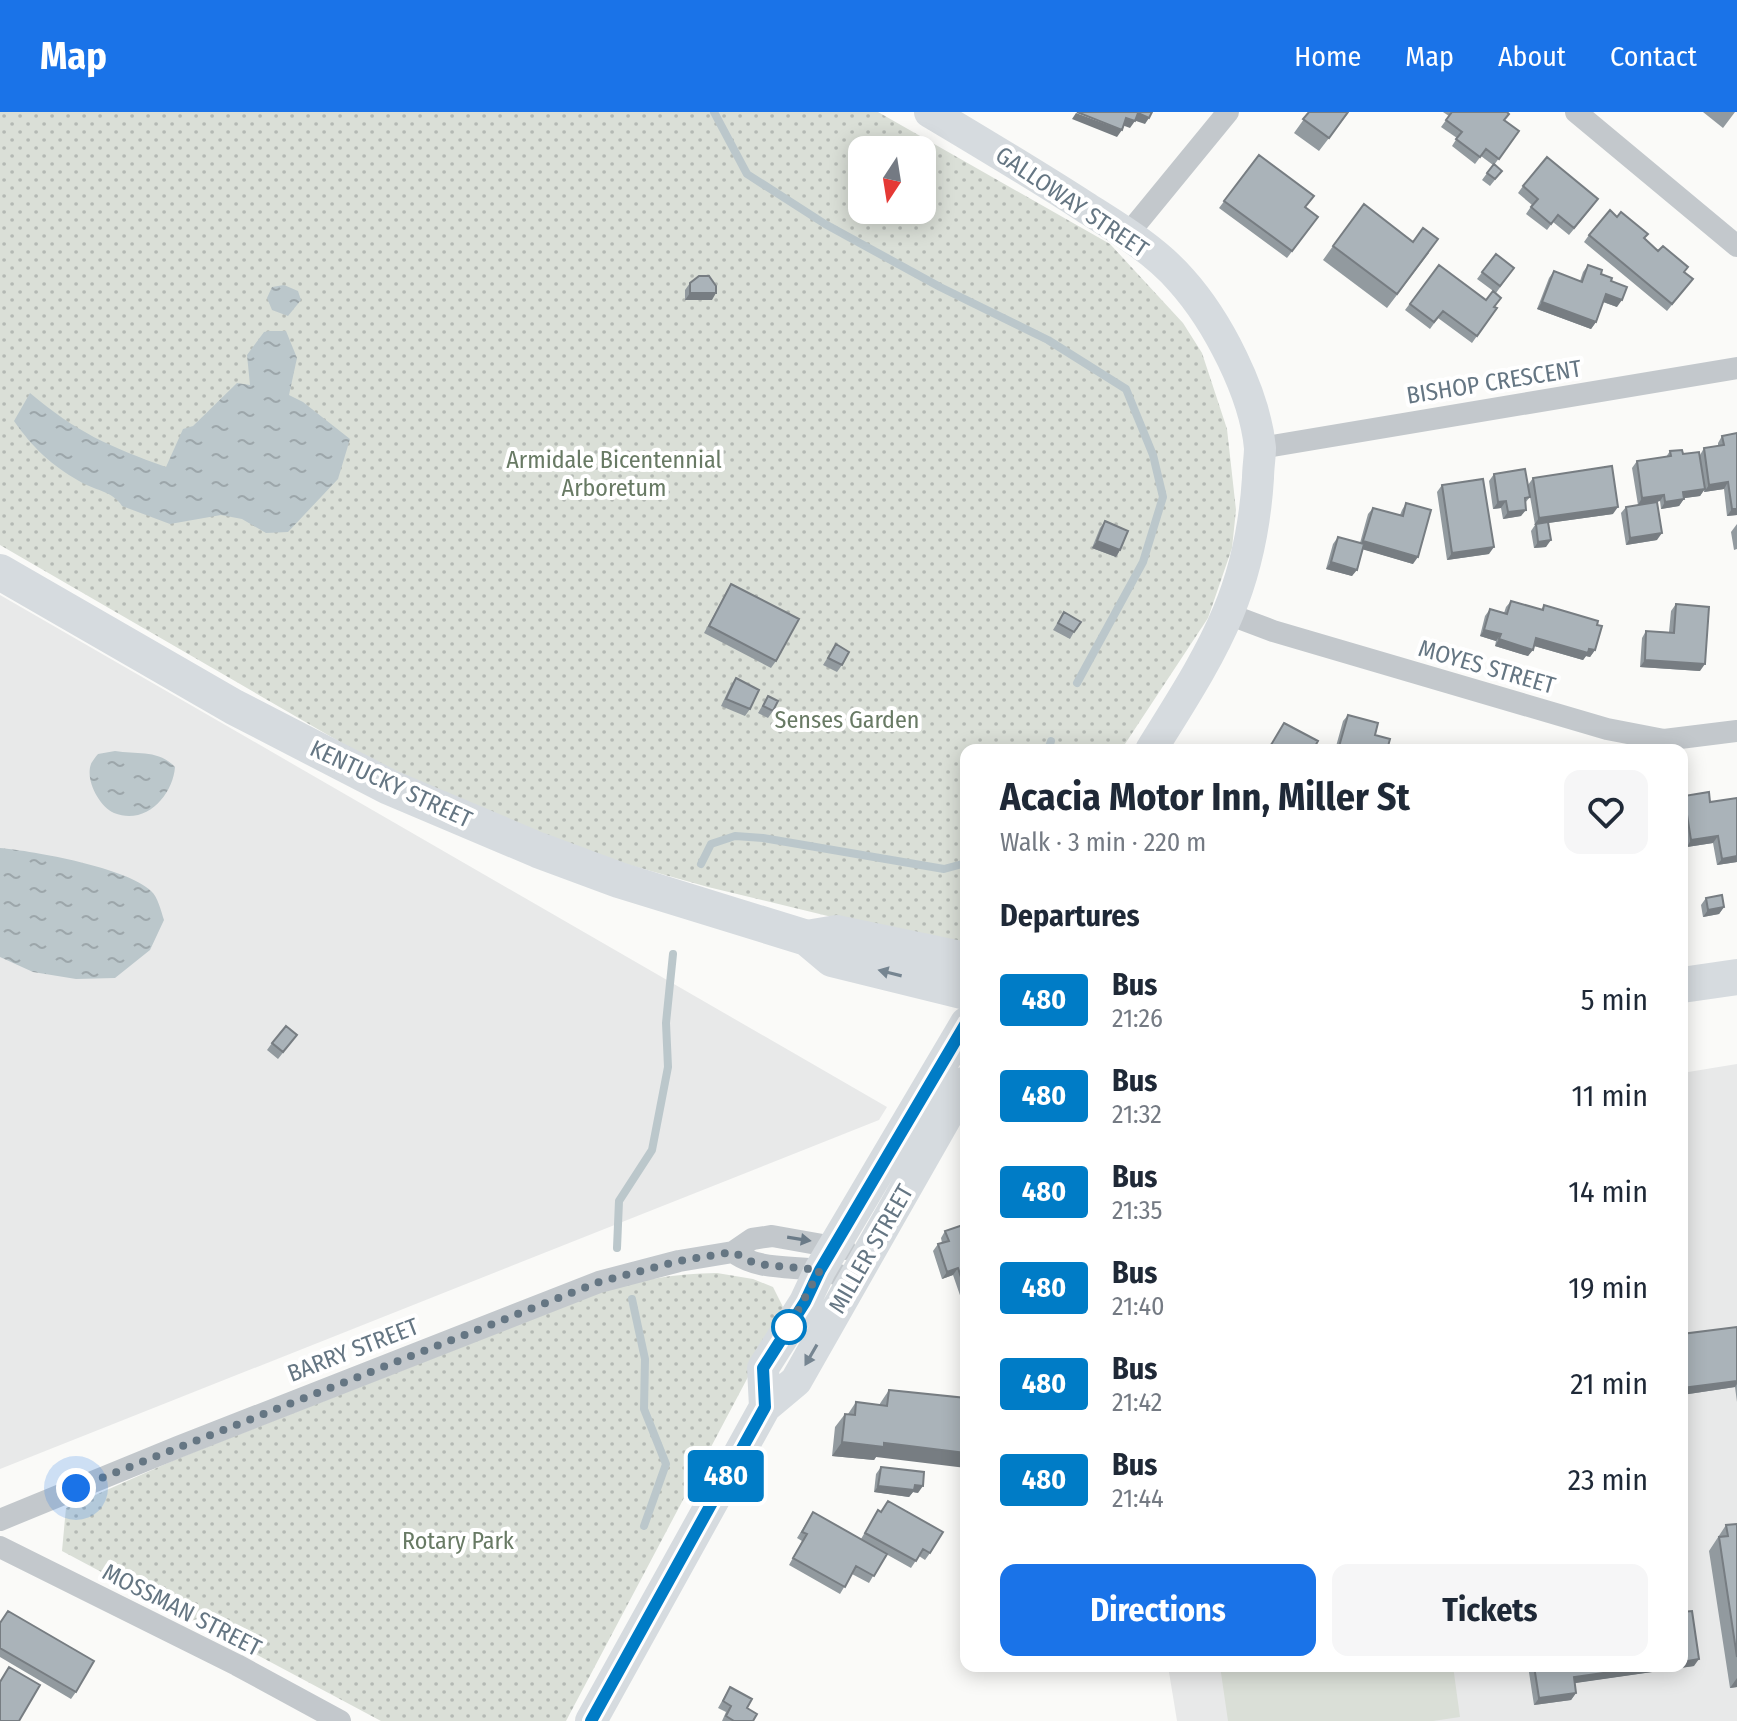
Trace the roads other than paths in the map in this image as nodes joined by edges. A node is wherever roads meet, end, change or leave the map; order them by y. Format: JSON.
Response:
{"nodes":[{"id":1,"x":930,"y":112,"type":"edge"},
{"id":2,"x":1228,"y":112,"type":"edge"},
{"id":3,"x":1576,"y":112,"type":"edge"},
{"id":4,"x":1128,"y":234,"type":"junction"},
{"id":5,"x":1737,"y":246,"type":"edge"},
{"id":6,"x":1737,"y":368,"type":"edge"},
{"id":7,"x":1260,"y":448,"type":"junction"},
{"id":8,"x":0,"y":572,"type":"edge"},
{"id":9,"x":1228,"y":614,"type":"junction"},
{"id":10,"x":1737,"y":731,"type":"edge"},
{"id":11,"x":1155,"y":744,"type":"edge"},
{"id":12,"x":807,"y":938,"type":"junction"},
{"id":13,"x":960,"y":959,"type":"edge"},
{"id":14,"x":1737,"y":977,"type":"edge"},
{"id":15,"x":1688,"y":984,"type":"edge"},
{"id":16,"x":960,"y":991,"type":"edge"},
{"id":17,"x":960,"y":1033,"type":"edge"},
{"id":18,"x":956,"y":1110,"type":"edge"},
{"id":19,"x":828,"y":1258,"type":"junction"},
{"id":20,"x":861,"y":1268,"type":"junction"},
{"id":21,"x":765,"y":1407,"type":"junction"},
{"id":22,"x":0,"y":1520,"type":"edge"},
{"id":23,"x":0,"y":1547,"type":"edge"},
{"id":24,"x":340,"y":1721,"type":"edge"},
{"id":25,"x":591,"y":1721,"type":"edge"}],
"edges":[{"from":1,"to":4,"type":"main road","name":"GALLOWAY STREET"},
{"from":2,"to":4,"type":"street"},
{"from":3,"to":5,"type":"street"},
{"from":4,"to":7,"type":"main road","name":"GALLOWAY STREET"},
{"from":6,"to":7,"type":"street","name":"BISHOP CRESCENT"},
{"from":7,"to":9,"type":"main road","name":"GALLOWAY STREET"},
{"from":8,"to":12,"type":"main road","name":"KENTUCKY STREET"},
{"from":9,"to":10,"type":"street","name":"MOYES STREET"},
{"from":9,"to":11,"type":"main road","name":"GALLOWAY STREET"},
{"from":12,"to":13,"type":"main road","name":"KENTUCKY STREET"},
{"from":16,"to":12,"type":"main road","name":"KENTUCKY STREET","one_way":true},
{"from":14,"to":15,"type":"main road"},
{"from":17,"to":19,"type":"main road","name":"MILLER STREET"},
{"from":18,"to":20,"type":"main road","name":"MILLER STREET"},
{"from":19,"to":20,"type":"street","name":"BARRY STREET"},
{"from":19,"to":21,"type":"main road","name":"MILLER STREET"},
{"from":19,"to":22,"type":"street","name":"BARRY STREET"},
{"from":20,"to":21,"type":"main road","name":"MILLER STREET","one_way":true},
{"from":21,"to":25,"type":"main road","name":"MILLER STREET"},
{"from":23,"to":24,"type":"street","name":"MOSSMAN STREET"}]}
